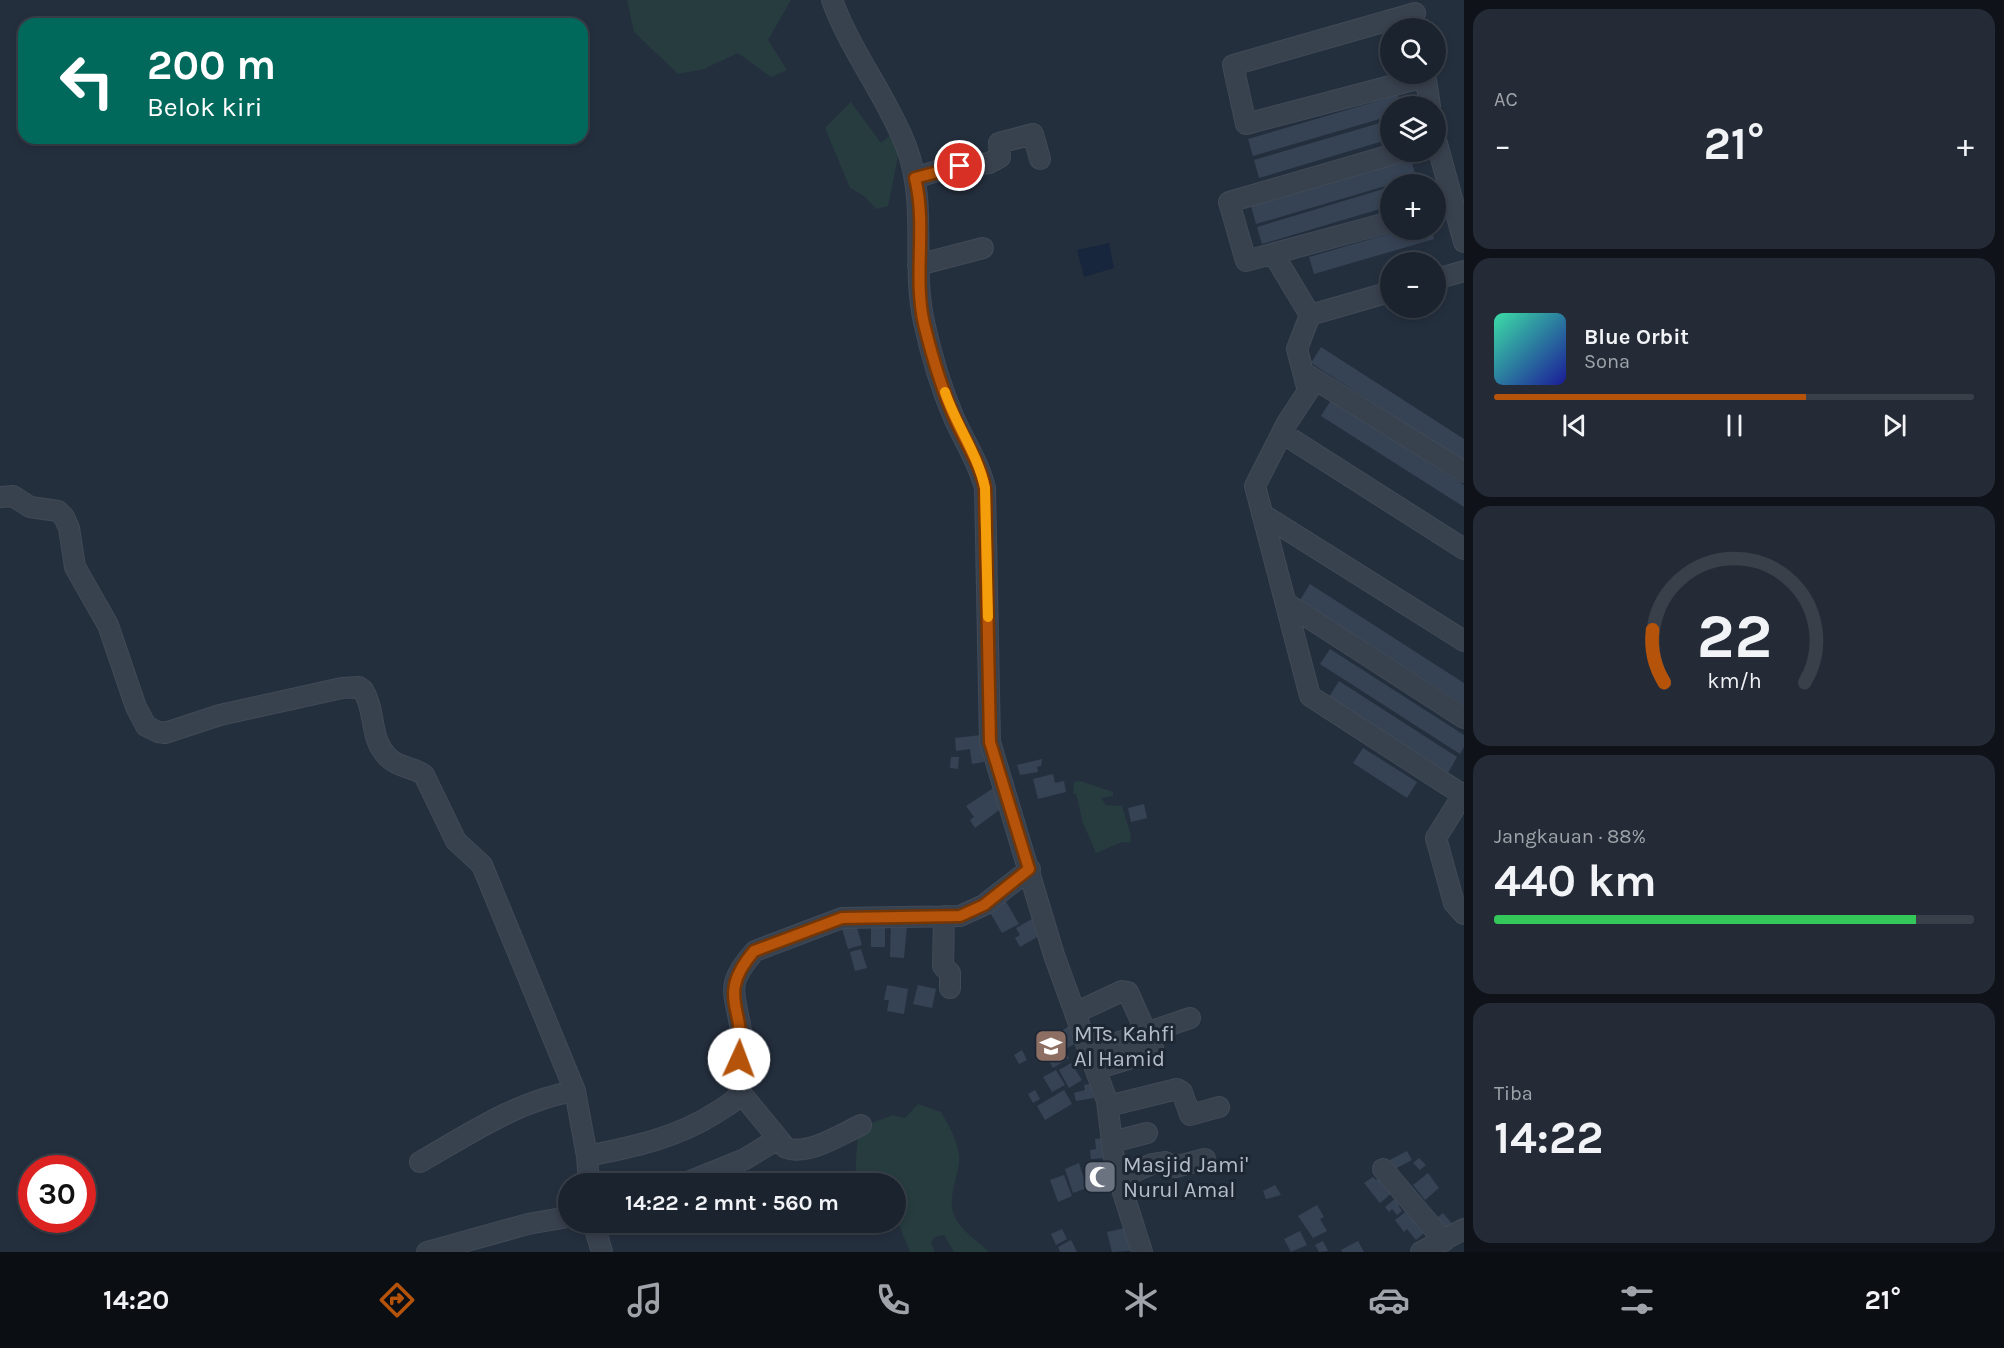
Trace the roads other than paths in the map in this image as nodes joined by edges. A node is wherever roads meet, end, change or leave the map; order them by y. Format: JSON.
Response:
{"nodes":[{"id":1,"x":835,"y":2,"type":"edge"},
{"id":2,"x":1380,"y":24,"type":"edge"},
{"id":3,"x":1392,"y":84,"type":"edge"},
{"id":4,"x":1380,"y":158,"type":"edge"},
{"id":5,"x":1040,"y":159,"type":"dead end"},
{"id":6,"x":915,"y":178,"type":"junction"},
{"id":7,"x":1446,"y":210,"type":"edge"},
{"id":8,"x":1380,"y":225,"type":"edge"},
{"id":9,"x":1464,"y":242,"type":"edge"},
{"id":10,"x":983,"y":248,"type":"dead end"},
{"id":11,"x":1274,"y":255,"type":"junction"},
{"id":12,"x":918,"y":265,"type":"junction"},
{"id":13,"x":1464,"y":271,"type":"edge"},
{"id":14,"x":1446,"y":276,"type":"edge"},
{"id":15,"x":1380,"y":295,"type":"edge"},
{"id":16,"x":1310,"y":315,"type":"junction"},
{"id":17,"x":1303,"y":372,"type":"junction"},
{"id":18,"x":1282,"y":433,"type":"junction"},
{"id":19,"x":1464,"y":472,"type":"edge"},
{"id":20,"x":0,"y":497,"type":"edge"},
{"id":21,"x":1262,"y":514,"type":"junction"},
{"id":22,"x":1464,"y":549,"type":"edge"},
{"id":23,"x":1286,"y":603,"type":"junction"},
{"id":24,"x":1464,"y":641,"type":"edge"},
{"id":25,"x":1464,"y":718,"type":"edge"},
{"id":26,"x":1463,"y":794,"type":"edge"},
{"id":27,"x":1029,"y":869,"type":"junction"},
{"id":28,"x":1464,"y":914,"type":"edge"},
{"id":29,"x":944,"y":916,"type":"junction"},
{"id":30,"x":950,"y":988,"type":"dead end"},
{"id":31,"x":1075,"y":1013,"type":"junction"},
{"id":32,"x":1190,"y":1018,"type":"dead end"},
{"id":33,"x":1146,"y":1032,"type":"junction"},
{"id":34,"x":1093,"y":1060,"type":"junction"},
{"id":35,"x":575,"y":1091,"type":"junction"},
{"id":36,"x":740,"y":1092,"type":"junction"},
{"id":37,"x":1108,"y":1106,"type":"junction"},
{"id":38,"x":1219,"y":1107,"type":"dead end"},
{"id":39,"x":861,"y":1125,"type":"dead end"},
{"id":40,"x":1147,"y":1133,"type":"dead end"},
{"id":41,"x":778,"y":1139,"type":"junction"},
{"id":42,"x":1112,"y":1142,"type":"junction"},
{"id":43,"x":587,"y":1156,"type":"junction"},
{"id":44,"x":1205,"y":1159,"type":"dead end"},
{"id":45,"x":420,"y":1162,"type":"dead end"},
{"id":46,"x":1383,"y":1169,"type":"dead end"},
{"id":47,"x":588,"y":1173,"type":"edge"},
{"id":48,"x":710,"y":1173,"type":"edge"},
{"id":49,"x":1118,"y":1179,"type":"junction"},
{"id":50,"x":558,"y":1219,"type":"edge"},
{"id":51,"x":1464,"y":1229,"type":"edge"},
{"id":52,"x":596,"y":1233,"type":"edge"},
{"id":53,"x":1444,"y":1241,"type":"junction"},
{"id":54,"x":427,"y":1252,"type":"edge"},
{"id":55,"x":602,"y":1252,"type":"edge"},
{"id":56,"x":1142,"y":1252,"type":"edge"},
{"id":57,"x":1421,"y":1252,"type":"edge"}],
"edges":[{"from":1,"to":6,"type":"street"},
{"from":2,"to":3,"type":"street"},
{"from":4,"to":11,"type":"street"},
{"from":5,"to":6,"type":"street"},
{"from":6,"to":12,"type":"street"},
{"from":7,"to":9,"type":"street"},
{"from":8,"to":11,"type":"street"},
{"from":10,"to":12,"type":"street"},
{"from":11,"to":16,"type":"street"},
{"from":12,"to":27,"type":"street"},
{"from":13,"to":14,"type":"street"},
{"from":15,"to":16,"type":"street"},
{"from":16,"to":17,"type":"street"},
{"from":17,"to":18,"type":"street"},
{"from":17,"to":19,"type":"street"},
{"from":18,"to":21,"type":"street"},
{"from":18,"to":22,"type":"street"},
{"from":20,"to":35,"type":"street"},
{"from":21,"to":23,"type":"street"},
{"from":21,"to":24,"type":"street"},
{"from":23,"to":25,"type":"street"},
{"from":23,"to":26,"type":"street"},
{"from":26,"to":28,"type":"street"},
{"from":27,"to":29,"type":"street"},
{"from":27,"to":31,"type":"street"},
{"from":29,"to":30,"type":"street"},
{"from":29,"to":36,"type":"street"},
{"from":31,"to":33,"type":"street"},
{"from":31,"to":34,"type":"street"},
{"from":32,"to":33,"type":"street"},
{"from":33,"to":34,"type":"street"},
{"from":34,"to":37,"type":"street"},
{"from":35,"to":43,"type":"street"},
{"from":35,"to":45,"type":"street"},
{"from":36,"to":41,"type":"street"},
{"from":36,"to":43,"type":"street"},
{"from":37,"to":38,"type":"street"},
{"from":37,"to":42,"type":"street"},
{"from":39,"to":41,"type":"street"},
{"from":40,"to":42,"type":"street"},
{"from":41,"to":48,"type":"street"},
{"from":42,"to":49,"type":"street"},
{"from":43,"to":47,"type":"street"},
{"from":44,"to":49,"type":"street"},
{"from":46,"to":53,"type":"street"},
{"from":49,"to":56,"type":"street"},
{"from":50,"to":54,"type":"street"},
{"from":51,"to":53,"type":"street"},
{"from":52,"to":55,"type":"street"},
{"from":53,"to":57,"type":"street"}]}
